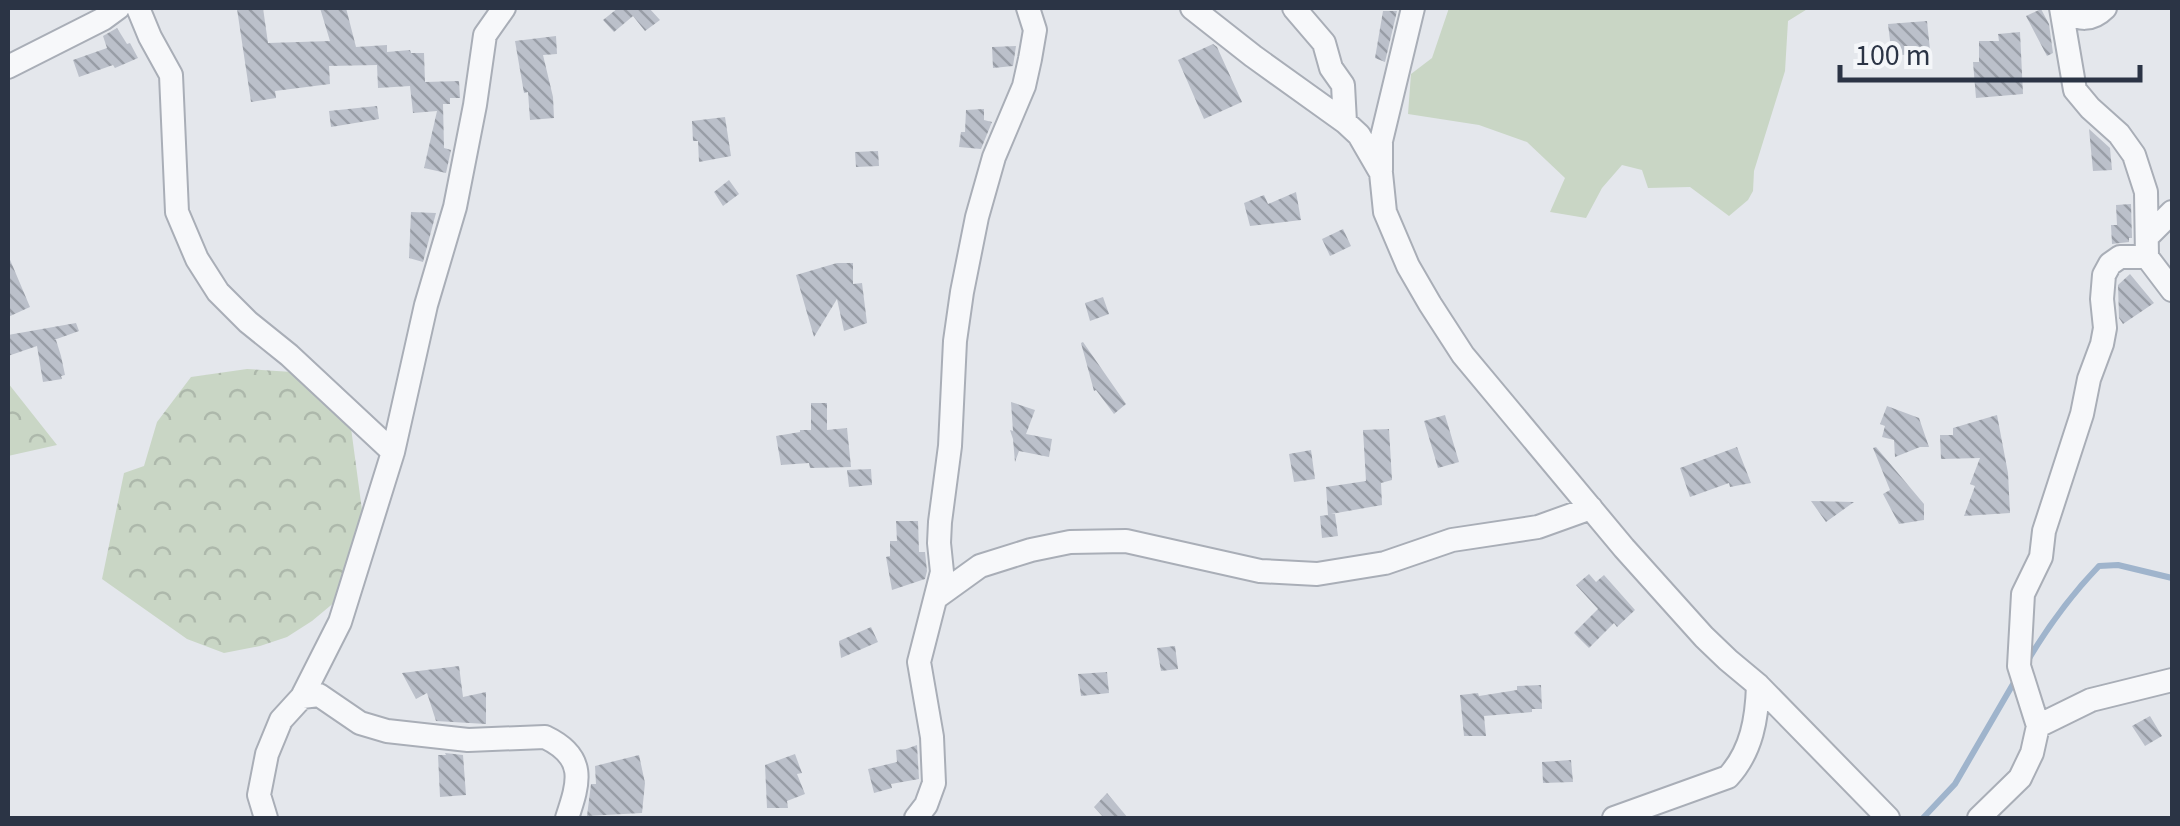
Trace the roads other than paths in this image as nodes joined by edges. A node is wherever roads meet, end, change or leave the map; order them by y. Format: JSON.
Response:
{"nodes":[{"id":1,"x":118,"y":8,"type":"edge"},
{"id":2,"x":138,"y":8,"type":"edge"},
{"id":3,"x":504,"y":8,"type":"edge"},
{"id":4,"x":1028,"y":8,"type":"edge"},
{"id":5,"x":1192,"y":8,"type":"edge"},
{"id":6,"x":1294,"y":8,"type":"edge"},
{"id":7,"x":1412,"y":8,"type":"edge"},
{"id":8,"x":2105,"y":8,"type":"edge"},
{"id":9,"x":2062,"y":10,"type":"edge"},
{"id":10,"x":8,"y":68,"type":"edge"},
{"id":11,"x":1345,"y":122,"type":"junction"},
{"id":12,"x":1381,"y":173,"type":"junction"},
{"id":13,"x":2172,"y":212,"type":"edge"},
{"id":14,"x":2148,"y":247,"type":"junction"},
{"id":15,"x":2172,"y":290,"type":"edge"},
{"id":16,"x":394,"y":452,"type":"junction"},
{"id":17,"x":1591,"y":508,"type":"junction"},
{"id":18,"x":937,"y":596,"type":"junction"},
{"id":19,"x":2172,"y":680,"type":"edge"},
{"id":20,"x":1758,"y":685,"type":"junction"},
{"id":21,"x":302,"y":697,"type":"junction"},
{"id":22,"x":2038,"y":726,"type":"junction"},
{"id":23,"x":934,"y":783,"type":"junction"},
{"id":24,"x":259,"y":795,"type":"junction"},
{"id":25,"x":247,"y":818,"type":"edge"},
{"id":26,"x":266,"y":818,"type":"edge"},
{"id":27,"x":567,"y":818,"type":"edge"},
{"id":28,"x":916,"y":818,"type":"edge"},
{"id":29,"x":938,"y":818,"type":"edge"},
{"id":30,"x":1614,"y":818,"type":"edge"},
{"id":31,"x":1888,"y":818,"type":"edge"},
{"id":32,"x":1979,"y":818,"type":"edge"}],
"edges":[{"from":1,"to":10,"type":"street"},
{"from":2,"to":16,"type":"street"},
{"from":3,"to":16,"type":"street"},
{"from":4,"to":18,"type":"street"},
{"from":5,"to":11,"type":"street"},
{"from":6,"to":11,"type":"street"},
{"from":7,"to":12,"type":"street"},
{"from":8,"to":9,"type":"street"},
{"from":9,"to":14,"type":"street"},
{"from":11,"to":12,"type":"street"},
{"from":12,"to":17,"type":"street"},
{"from":13,"to":14,"type":"street"},
{"from":14,"to":15,"type":"street"},
{"from":14,"to":22,"type":"street"},
{"from":16,"to":21,"type":"street"},
{"from":17,"to":18,"type":"street"},
{"from":17,"to":20,"type":"street"},
{"from":18,"to":23,"type":"street"},
{"from":19,"to":22,"type":"street"},
{"from":20,"to":30,"type":"street"},
{"from":20,"to":31,"type":"street"},
{"from":21,"to":24,"type":"street"},
{"from":21,"to":27,"type":"street"},
{"from":22,"to":32,"type":"street"},
{"from":23,"to":28,"type":"street"},
{"from":23,"to":29,"type":"street"},
{"from":24,"to":25,"type":"street"},
{"from":24,"to":26,"type":"street"}]}
